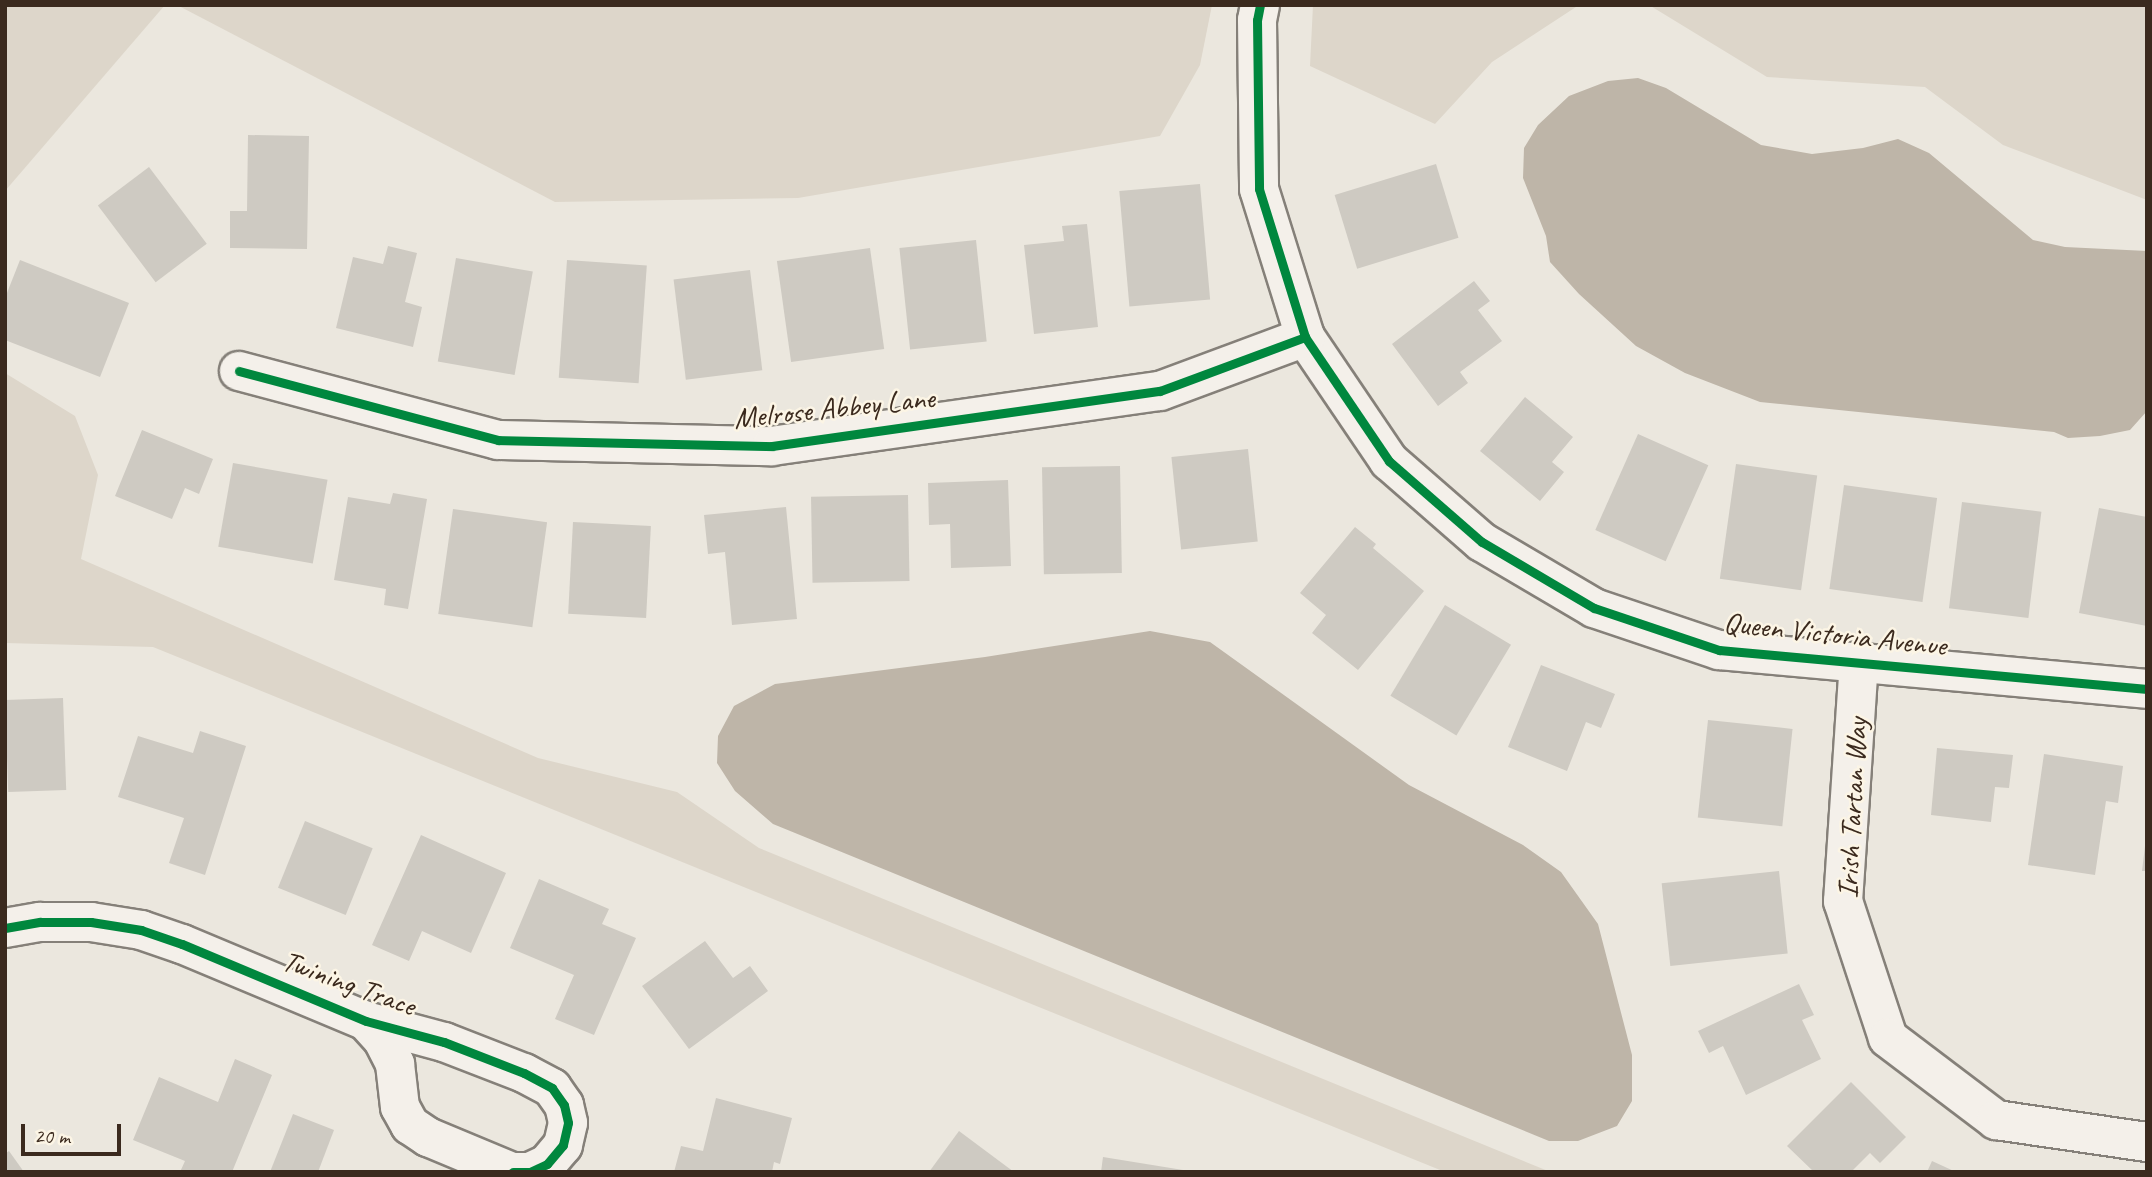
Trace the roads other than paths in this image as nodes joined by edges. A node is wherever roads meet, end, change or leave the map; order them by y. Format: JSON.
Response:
{"nodes":[{"id":1,"x":1260,"y":5,"type":"edge"},
{"id":2,"x":1305,"y":337,"type":"junction"},
{"id":3,"x":239,"y":371,"type":"dead end"},
{"id":4,"x":1859,"y":661,"type":"junction"},
{"id":5,"x":2147,"y":689,"type":"edge"},
{"id":6,"x":5,"y":928,"type":"edge"},
{"id":7,"x":366,"y":1021,"type":"junction"},
{"id":8,"x":2147,"y":1142,"type":"edge"},
{"id":9,"x":513,"y":1172,"type":"edge"}],
"edges":[{"from":1,"to":2,"type":"street","name":"Queen Victoria Avenue"},
{"from":2,"to":3,"type":"street","name":"Melrose Abbey Lane"},
{"from":2,"to":4,"type":"street","name":"Queen Victoria Avenue"},
{"from":4,"to":5,"type":"street","name":"Queen Victoria Avenue"},
{"from":4,"to":8,"type":"street","name":"Irish Tartan Way"},
{"from":6,"to":7,"type":"street","name":"Twining Trace"},
{"from":7,"to":9,"type":"street","name":"Twining Trace"},
{"from":7,"to":9,"type":"street","name":"Twining Trace"}]}
